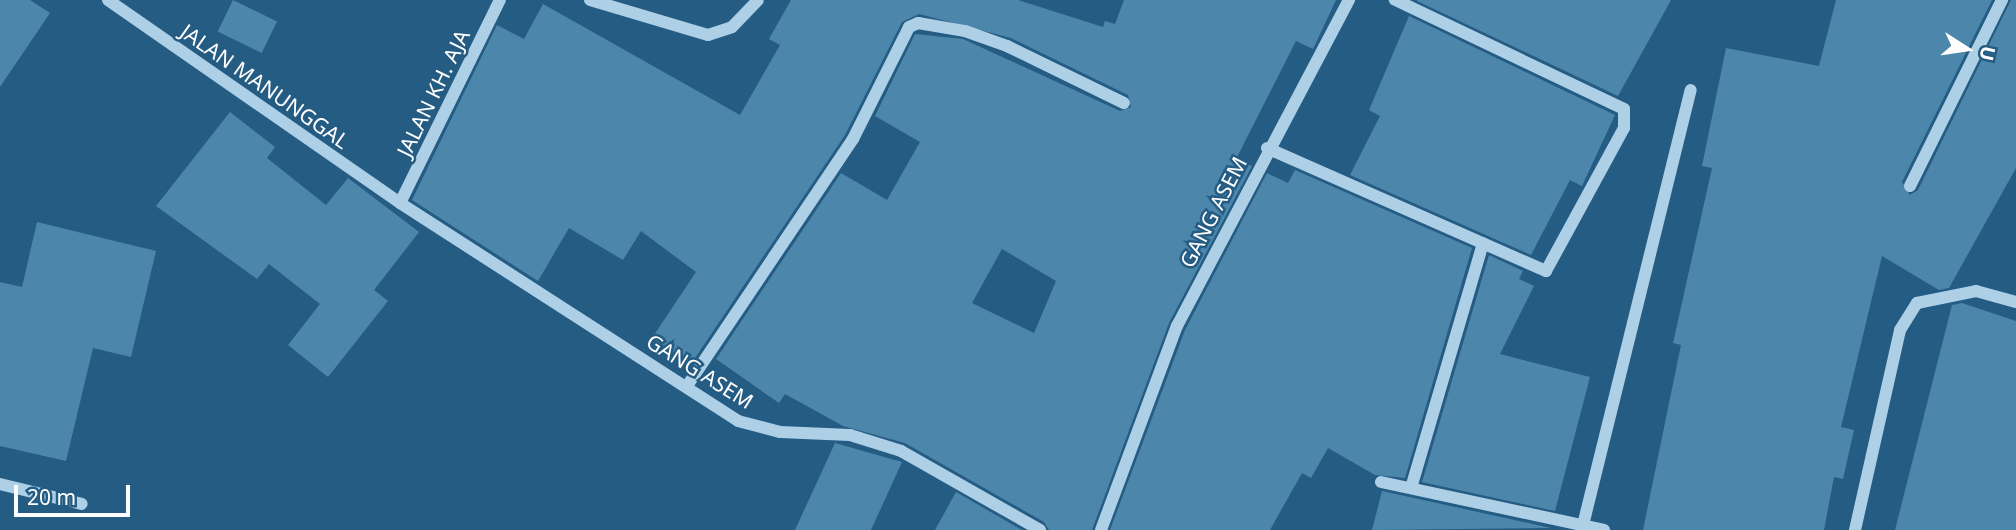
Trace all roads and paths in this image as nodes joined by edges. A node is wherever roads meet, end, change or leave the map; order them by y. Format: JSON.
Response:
{"nodes":[{"id":1,"x":108,"y":0,"type":"edge"},
{"id":2,"x":500,"y":0,"type":"edge"},
{"id":3,"x":590,"y":0,"type":"edge"},
{"id":4,"x":758,"y":0,"type":"edge"},
{"id":5,"x":1349,"y":0,"type":"edge"},
{"id":6,"x":1395,"y":0,"type":"edge"},
{"id":7,"x":2002,"y":0,"type":"edge"},
{"id":8,"x":1691,"y":90,"type":"dead end"},
{"id":9,"x":1124,"y":103,"type":"dead end"},
{"id":10,"x":1267,"y":148,"type":"junction"},
{"id":11,"x":1910,"y":186,"type":"dead end"},
{"id":12,"x":400,"y":203,"type":"junction"},
{"id":13,"x":1483,"y":243,"type":"junction"},
{"id":14,"x":2016,"y":302,"type":"edge"},
{"id":15,"x":687,"y":386,"type":"junction"},
{"id":16,"x":1381,"y":482,"type":"dead end"},
{"id":17,"x":0,"y":484,"type":"edge"},
{"id":18,"x":1411,"y":488,"type":"junction"},
{"id":19,"x":82,"y":504,"type":"dead end"},
{"id":20,"x":1583,"y":525,"type":"junction"},
{"id":21,"x":1040,"y":530,"type":"edge"},
{"id":22,"x":1101,"y":530,"type":"edge"},
{"id":23,"x":1604,"y":530,"type":"edge"},
{"id":24,"x":1855,"y":530,"type":"edge"}],
"edges":[{"from":1,"to":12,"type":"street","name":"JALAN MANUNGGAL"},
{"from":2,"to":12,"type":"street","name":"JALAN KH. AJA"},
{"from":3,"to":4,"type":"street"},
{"from":5,"to":10,"type":"street","name":"GANG ASEM"},
{"from":6,"to":13,"type":"street"},
{"from":7,"to":11,"type":"street"},
{"from":8,"to":20,"type":"street"},
{"from":9,"to":15,"type":"street"},
{"from":10,"to":13,"type":"street"},
{"from":10,"to":22,"type":"street","name":"GANG ASEM"},
{"from":12,"to":15,"type":"street","name":"GANG ASEM"},
{"from":13,"to":18,"type":"street"},
{"from":14,"to":24,"type":"street"},
{"from":15,"to":21,"type":"street","name":"GANG ASEM"},
{"from":16,"to":18,"type":"street"},
{"from":17,"to":19,"type":"street"},
{"from":18,"to":20,"type":"street"},
{"from":20,"to":23,"type":"street"}]}
